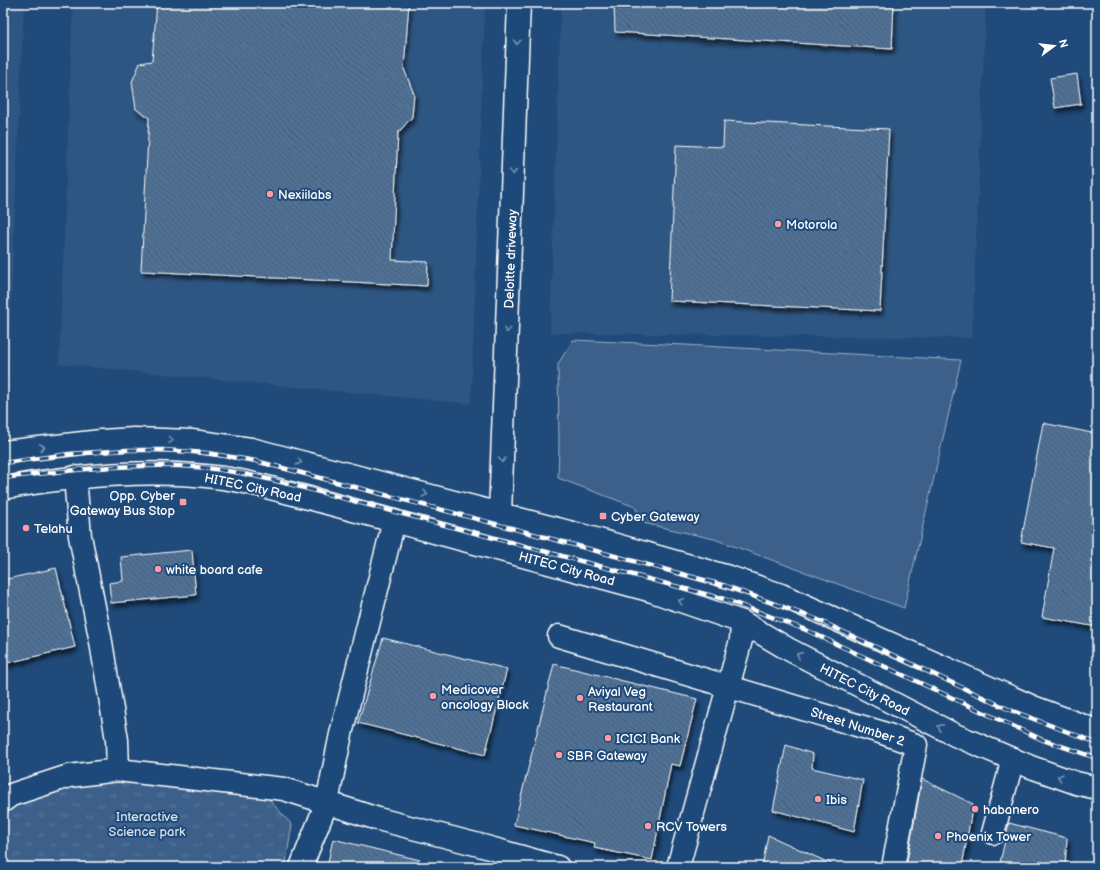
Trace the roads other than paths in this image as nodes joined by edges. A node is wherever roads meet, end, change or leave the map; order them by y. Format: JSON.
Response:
{"nodes":[{"id":1,"x":519,"y":3,"type":"edge"},
{"id":2,"x":3,"y":452,"type":"edge"},
{"id":3,"x":75,"y":477,"type":"junction"},
{"id":4,"x":3,"y":488,"type":"edge"},
{"id":5,"x":500,"y":514,"type":"junction"},
{"id":6,"x":394,"y":521,"type":"junction"},
{"id":7,"x":742,"y":622,"type":"junction"},
{"id":8,"x":559,"y":636,"type":"dead end"},
{"id":9,"x":728,"y":686,"type":"junction"},
{"id":10,"x":1097,"y":731,"type":"edge"},
{"id":11,"x":1013,"y":759,"type":"junction"},
{"id":12,"x":118,"y":770,"type":"junction"},
{"id":13,"x":1097,"y":788,"type":"edge"},
{"id":14,"x":3,"y":801,"type":"edge"},
{"id":15,"x":327,"y":802,"type":"junction"},
{"id":16,"x":993,"y":832,"type":"dead end"},
{"id":17,"x":301,"y":867,"type":"edge"},
{"id":18,"x":558,"y":867,"type":"edge"},
{"id":19,"x":678,"y":867,"type":"edge"},
{"id":20,"x":893,"y":867,"type":"edge"}],
"edges":[{"from":1,"to":5,"type":"street","name":"Deloitte driveway","one_way":true},
{"from":2,"to":5,"type":"street","one_way":true},
{"from":3,"to":4,"type":"street","name":"HITEC City Road"},
{"from":3,"to":6,"type":"street","name":"HITEC City Road"},
{"from":3,"to":12,"type":"street"},
{"from":5,"to":10,"type":"street"},
{"from":7,"to":6,"type":"street","name":"HITEC City Road","one_way":true},
{"from":6,"to":15,"type":"street"},
{"from":7,"to":9,"type":"street"},
{"from":11,"to":7,"type":"street","name":"HITEC City Road","one_way":true},
{"from":8,"to":9,"type":"street","name":"Street Number 2"},
{"from":9,"to":19,"type":"street"},
{"from":9,"to":20,"type":"street","name":"Street Number 2"},
{"from":13,"to":11,"type":"street","name":"HITEC City Road","one_way":true},
{"from":11,"to":16,"type":"street"},
{"from":12,"to":14,"type":"street"},
{"from":12,"to":15,"type":"street"},
{"from":15,"to":17,"type":"street"},
{"from":15,"to":18,"type":"street"}]}
